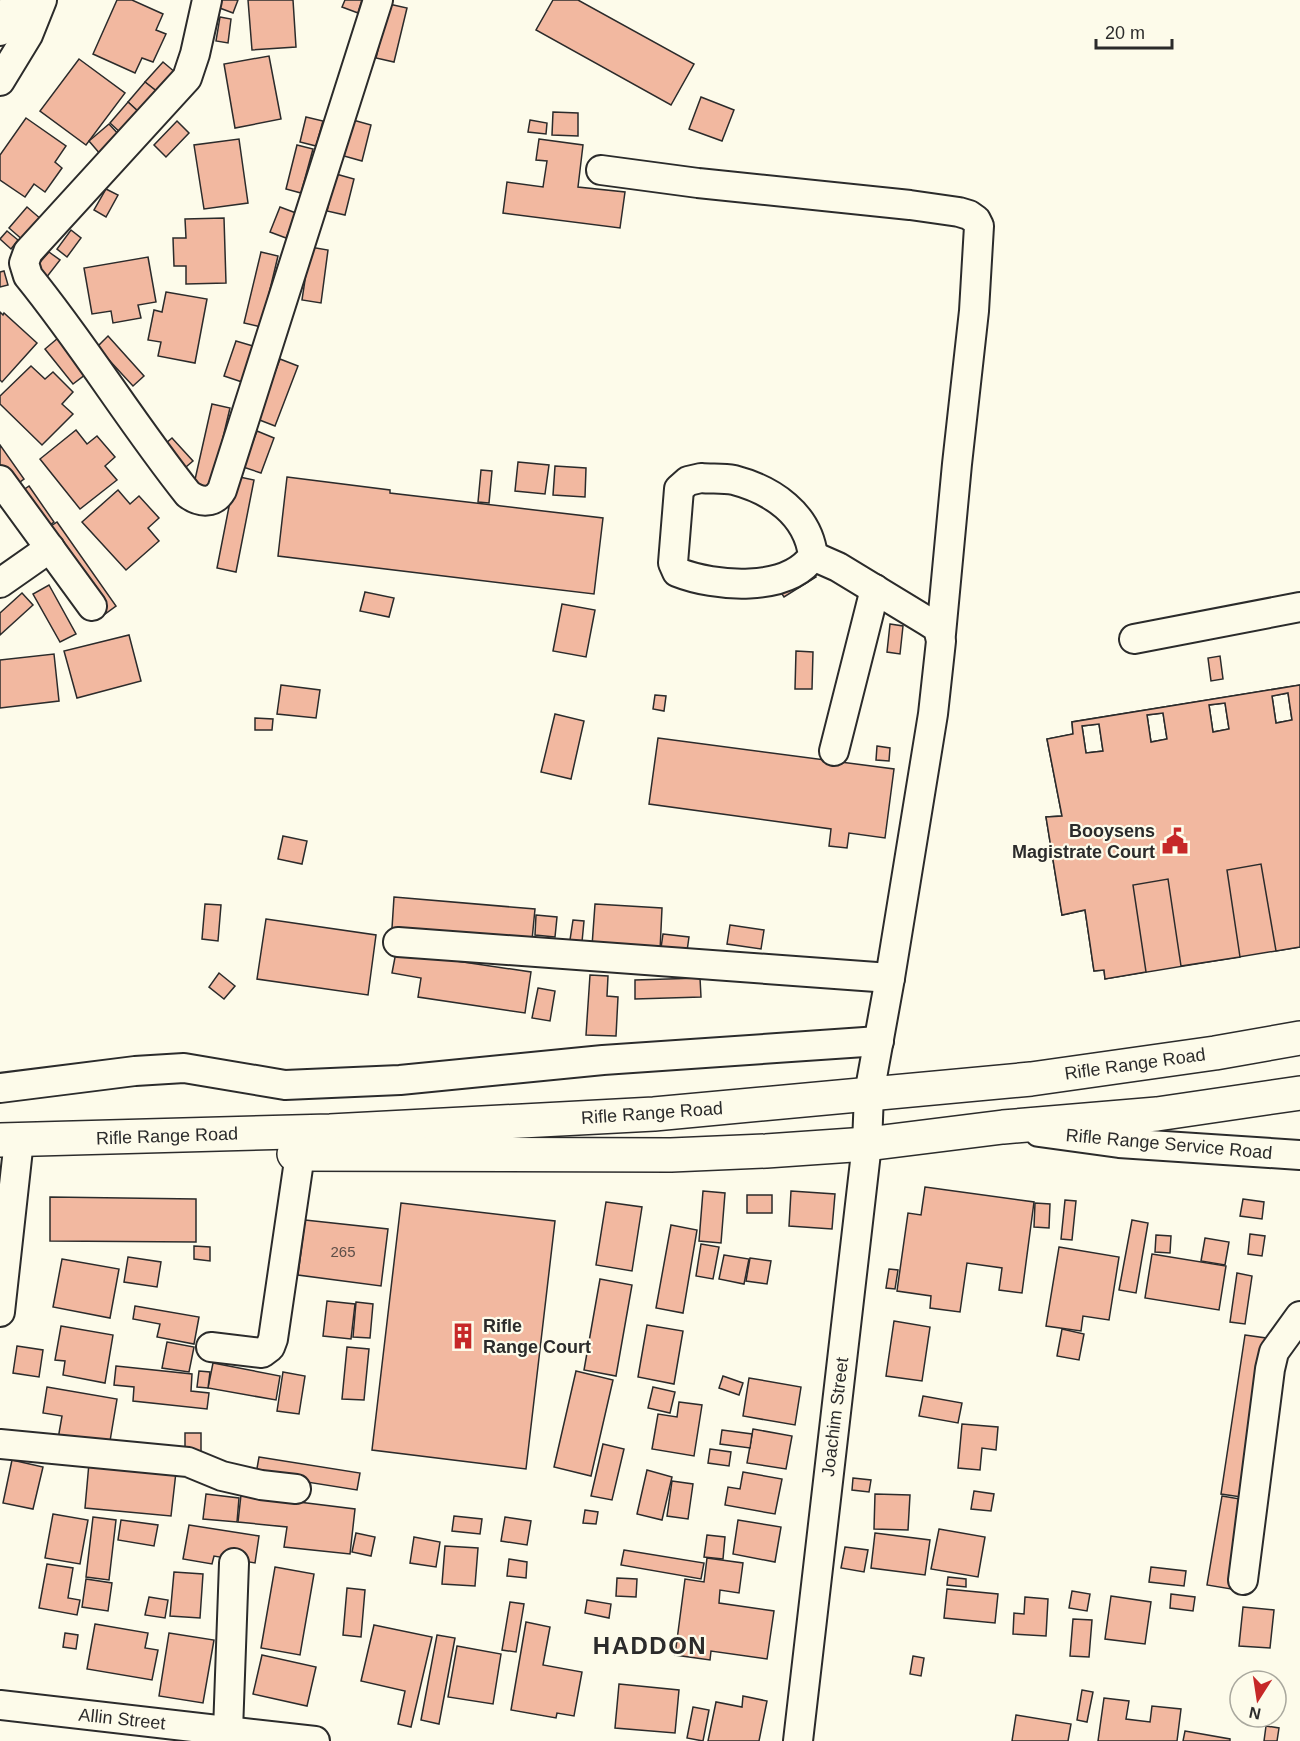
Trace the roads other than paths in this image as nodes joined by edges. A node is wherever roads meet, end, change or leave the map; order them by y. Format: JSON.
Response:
{"nodes":[{"id":1,"x":16,"y":0,"type":"edge"},
{"id":2,"x":42,"y":0,"type":"edge"},
{"id":3,"x":207,"y":0,"type":"edge"},
{"id":4,"x":378,"y":0,"type":"edge"},
{"id":5,"x":0,"y":31,"type":"edge"},
{"id":6,"x":0,"y":81,"type":"edge"},
{"id":7,"x":601,"y":170,"type":"dead end"},
{"id":8,"x":0,"y":480,"type":"edge"},
{"id":9,"x":50,"y":548,"type":"junction"},
{"id":10,"x":813,"y":556,"type":"junction"},
{"id":11,"x":0,"y":583,"type":"edge"},
{"id":12,"x":875,"y":589,"type":"junction"},
{"id":13,"x":92,"y":606,"type":"dead end"},
{"id":14,"x":1300,"y":607,"type":"edge"},
{"id":15,"x":941,"y":634,"type":"junction"},
{"id":16,"x":1134,"y":639,"type":"dead end"},
{"id":17,"x":834,"y":752,"type":"dead end"},
{"id":18,"x":398,"y":942,"type":"dead end"},
{"id":19,"x":890,"y":978,"type":"junction"},
{"id":20,"x":1300,"y":1038,"type":"edge"},
{"id":21,"x":879,"y":1041,"type":"junction"},
{"id":22,"x":0,"y":1088,"type":"edge"},
{"id":23,"x":1300,"y":1093,"type":"edge"},
{"id":24,"x":869,"y":1094,"type":"junction"},
{"id":25,"x":1003,"y":1127,"type":"junction"},
{"id":26,"x":867,"y":1144,"type":"junction"},
{"id":27,"x":9,"y":1148,"type":"edge"},
{"id":28,"x":1299,"y":1152,"type":"edge"},
{"id":29,"x":300,"y":1154,"type":"junction"},
{"id":30,"x":0,"y":1312,"type":"edge"},
{"id":31,"x":1300,"y":1316,"type":"edge"},
{"id":32,"x":211,"y":1347,"type":"dead end"},
{"id":33,"x":0,"y":1444,"type":"edge"},
{"id":34,"x":296,"y":1489,"type":"dead end"},
{"id":35,"x":234,"y":1563,"type":"dead end"},
{"id":36,"x":1243,"y":1580,"type":"dead end"},
{"id":37,"x":0,"y":1705,"type":"edge"},
{"id":38,"x":228,"y":1731,"type":"junction"},
{"id":39,"x":315,"y":1741,"type":"edge"},
{"id":40,"x":798,"y":1741,"type":"edge"}],
"edges":[{"from":1,"to":5,"type":"street"},
{"from":2,"to":6,"type":"street"},
{"from":3,"to":4,"type":"street"},
{"from":7,"to":15,"type":"street","name":"Joachim Street"},
{"from":8,"to":9,"type":"street"},
{"from":9,"to":11,"type":"street"},
{"from":9,"to":13,"type":"street"},
{"from":10,"to":10,"type":"street"},
{"from":10,"to":12,"type":"street"},
{"from":12,"to":15,"type":"street"},
{"from":12,"to":17,"type":"street"},
{"from":14,"to":16,"type":"street"},
{"from":15,"to":19,"type":"street","name":"Joachim Street"},
{"from":18,"to":19,"type":"street"},
{"from":19,"to":21,"type":"street","name":"Joachim Street"},
{"from":20,"to":24,"type":"main road","name":"Rifle Range Road"},
{"from":21,"to":22,"type":"street"},
{"from":21,"to":24,"type":"street","name":"Joachim Street"},
{"from":23,"to":25,"type":"main road","name":"Rifle Range Road"},
{"from":24,"to":26,"type":"street","name":"Joachim Street"},
{"from":24,"to":27,"type":"main road","name":"Rifle Range Road"},
{"from":25,"to":26,"type":"main road","name":"Rifle Range Road"},
{"from":25,"to":28,"type":"street","name":"Rifle Range Service Road"},
{"from":26,"to":29,"type":"main road","name":"Rifle Range Road"},
{"from":26,"to":40,"type":"street","name":"Joachim Street"},
{"from":27,"to":29,"type":"main road","name":"Rifle Range Road"},
{"from":27,"to":30,"type":"street"},
{"from":29,"to":32,"type":"street"},
{"from":31,"to":36,"type":"street"},
{"from":33,"to":34,"type":"street"},
{"from":35,"to":38,"type":"street"},
{"from":37,"to":38,"type":"street","name":"Allin Street"},
{"from":38,"to":39,"type":"street","name":"Allin Street"}]}
